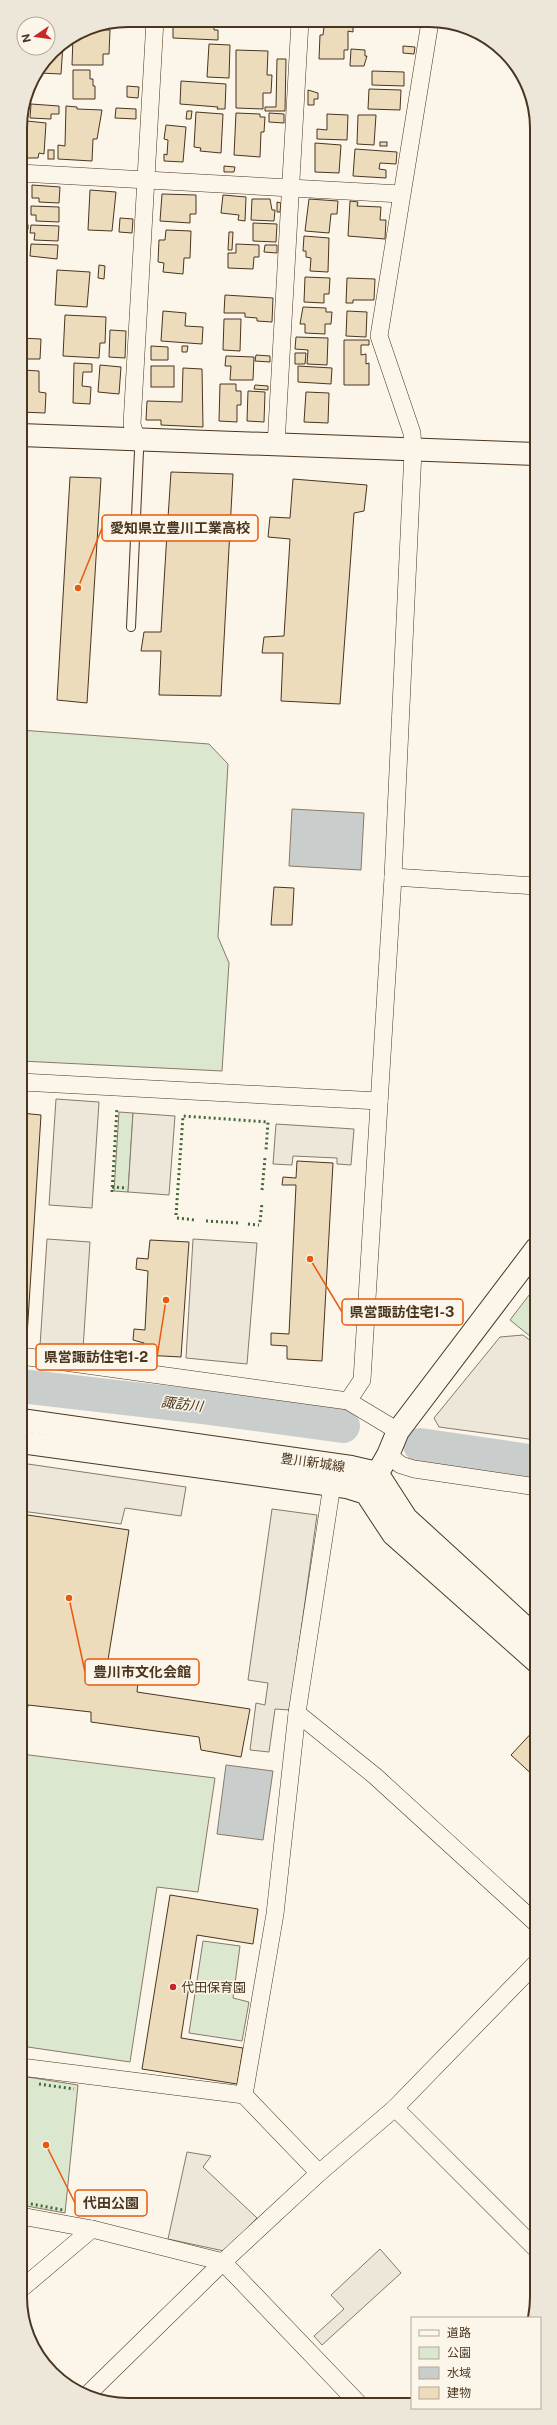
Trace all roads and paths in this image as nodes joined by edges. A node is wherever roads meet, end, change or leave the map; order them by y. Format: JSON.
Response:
{"nodes":[{"id":1,"x":155,"y":27,"type":"edge"},
{"id":2,"x":300,"y":27,"type":"edge"},
{"id":3,"x":429,"y":27,"type":"edge"},
{"id":4,"x":27,"y":173,"type":"edge"},
{"id":5,"x":146,"y":179,"type":"junction"},
{"id":6,"x":292,"y":187,"type":"junction"},
{"id":7,"x":401,"y":194,"type":"junction"},
{"id":8,"x":27,"y":435,"type":"edge"},
{"id":9,"x":136,"y":438,"type":"junction"},
{"id":10,"x":276,"y":445,"type":"junction"},
{"id":11,"x":414,"y":451,"type":"junction"},
{"id":12,"x":530,"y":454,"type":"edge"},
{"id":13,"x":131,"y":627,"type":"dead end"},
{"id":14,"x":393,"y":877,"type":"junction"},
{"id":15,"x":530,"y":886,"type":"edge"},
{"id":16,"x":27,"y":1082,"type":"edge"},
{"id":17,"x":379,"y":1101,"type":"junction"},
{"id":18,"x":530,"y":1257,"type":"edge"},
{"id":19,"x":27,"y":1357,"type":"edge"},
{"id":20,"x":348,"y":1401,"type":"junction"},
{"id":21,"x":27,"y":1421,"type":"edge"},
{"id":22,"x":398,"y":1431,"type":"junction"},
{"id":23,"x":27,"y":1443,"type":"edge"},
{"id":24,"x":382,"y":1464,"type":"junction"},
{"id":25,"x":332,"y":1485,"type":"junction"},
{"id":26,"x":530,"y":1486,"type":"edge"},
{"id":27,"x":366,"y":1493,"type":"junction"},
{"id":28,"x":530,"y":1632,"type":"edge"},
{"id":29,"x":530,"y":1656,"type":"edge"},
{"id":30,"x":297,"y":1713,"type":"junction"},
{"id":31,"x":530,"y":1918,"type":"edge"},
{"id":32,"x":530,"y":1969,"type":"edge"},
{"id":33,"x":27,"y":2069,"type":"edge"},
{"id":34,"x":244,"y":2095,"type":"junction"},
{"id":35,"x":395,"y":2108,"type":"junction"},
{"id":36,"x":319,"y":2173,"type":"junction"},
{"id":37,"x":27,"y":2217,"type":"edge"},
{"id":38,"x":92,"y":2229,"type":"junction"},
{"id":39,"x":530,"y":2243,"type":"edge"},
{"id":40,"x":223,"y":2262,"type":"junction"},
{"id":41,"x":27,"y":2284,"type":"edge"},
{"id":42,"x":90,"y":2391,"type":"edge"},
{"id":43,"x":353,"y":2398,"type":"edge"}],
"edges":[{"from":1,"to":5,"type":"street"},
{"from":2,"to":6,"type":"street"},
{"from":3,"to":7,"type":"street"},
{"from":4,"to":5,"type":"street"},
{"from":5,"to":6,"type":"street"},
{"from":5,"to":9,"type":"street"},
{"from":6,"to":7,"type":"street"},
{"from":6,"to":10,"type":"street"},
{"from":7,"to":11,"type":"street"},
{"from":8,"to":9,"type":"main road"},
{"from":9,"to":10,"type":"main road"},
{"from":9,"to":13,"type":"lane"},
{"from":10,"to":11,"type":"main road"},
{"from":11,"to":12,"type":"main road"},
{"from":11,"to":14,"type":"street"},
{"from":14,"to":15,"type":"street"},
{"from":14,"to":17,"type":"street"},
{"from":16,"to":17,"type":"street"},
{"from":17,"to":20,"type":"street"},
{"from":18,"to":22,"type":"main road"},
{"from":19,"to":20,"type":"street"},
{"from":20,"to":22,"type":"street"},
{"from":21,"to":24,"type":"main road","name":"豊川新城線"},
{"from":22,"to":24,"type":"main road"},
{"from":23,"to":25,"type":"main road","name":"豊川新城線"},
{"from":24,"to":26,"type":"street"},
{"from":24,"to":27,"type":"main road"},
{"from":24,"to":28,"type":"main road"},
{"from":25,"to":27,"type":"main road","name":"豊川新城線"},
{"from":25,"to":30,"type":"street"},
{"from":27,"to":29,"type":"main road"},
{"from":30,"to":31,"type":"street"},
{"from":30,"to":34,"type":"street"},
{"from":32,"to":35,"type":"street"},
{"from":33,"to":34,"type":"street"},
{"from":34,"to":36,"type":"street"},
{"from":35,"to":36,"type":"street"},
{"from":35,"to":39,"type":"street"},
{"from":36,"to":40,"type":"street"},
{"from":37,"to":38,"type":"street"},
{"from":38,"to":40,"type":"street"},
{"from":38,"to":41,"type":"street"},
{"from":40,"to":42,"type":"street"},
{"from":40,"to":43,"type":"street"}]}
